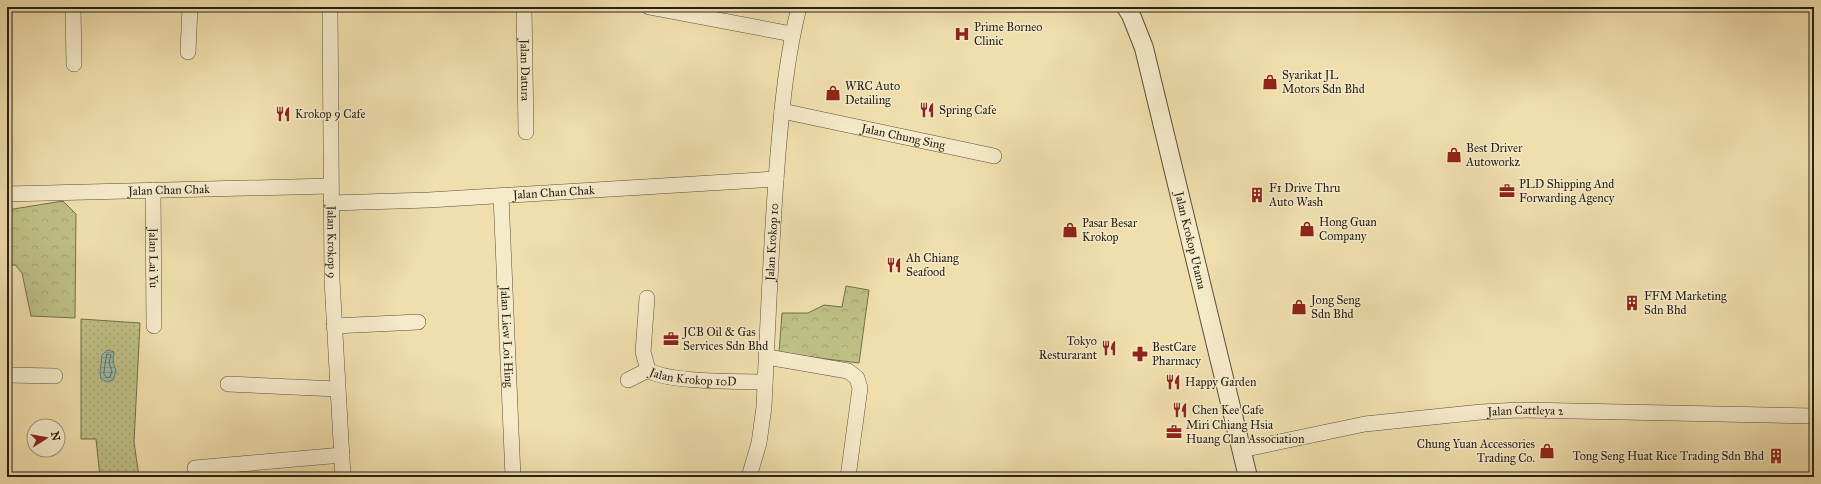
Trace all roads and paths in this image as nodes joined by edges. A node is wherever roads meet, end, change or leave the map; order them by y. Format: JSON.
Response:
{"nodes":[{"id":1,"x":73,"y":7,"type":"edge"},
{"id":2,"x":190,"y":7,"type":"edge"},
{"id":3,"x":330,"y":7,"type":"edge"},
{"id":4,"x":524,"y":7,"type":"edge"},
{"id":5,"x":649,"y":7,"type":"edge"},
{"id":6,"x":799,"y":7,"type":"edge"},
{"id":7,"x":1126,"y":7,"type":"edge"},
{"id":8,"x":792,"y":34,"type":"junction"},
{"id":9,"x":188,"y":52,"type":"dead end"},
{"id":10,"x":74,"y":64,"type":"dead end"},
{"id":11,"x":782,"y":111,"type":"junction"},
{"id":12,"x":526,"y":132,"type":"dead end"},
{"id":13,"x":994,"y":156,"type":"dead end"},
{"id":14,"x":776,"y":180,"type":"junction"},
{"id":15,"x":330,"y":186,"type":"junction"},
{"id":16,"x":153,"y":190,"type":"junction"},
{"id":17,"x":7,"y":194,"type":"edge"},
{"id":18,"x":501,"y":196,"type":"junction"},
{"id":19,"x":331,"y":203,"type":"junction"},
{"id":20,"x":647,"y":298,"type":"dead end"},
{"id":21,"x":418,"y":322,"type":"dead end"},
{"id":22,"x":154,"y":326,"type":"dead end"},
{"id":23,"x":334,"y":326,"type":"junction"},
{"id":24,"x":766,"y":357,"type":"junction"},
{"id":25,"x":648,"y":370,"type":"junction"},
{"id":26,"x":7,"y":375,"type":"edge"},
{"id":27,"x":55,"y":376,"type":"dead end"},
{"id":28,"x":628,"y":380,"type":"dead end"},
{"id":29,"x":765,"y":382,"type":"junction"},
{"id":30,"x":228,"y":384,"type":"dead end"},
{"id":31,"x":337,"y":389,"type":"junction"},
{"id":32,"x":1814,"y":416,"type":"edge"},
{"id":33,"x":1241,"y":450,"type":"junction"},
{"id":34,"x":342,"y":455,"type":"junction"},
{"id":35,"x":195,"y":468,"type":"dead end"},
{"id":36,"x":343,"y":477,"type":"edge"},
{"id":37,"x":513,"y":477,"type":"edge"},
{"id":38,"x":749,"y":477,"type":"edge"},
{"id":39,"x":848,"y":477,"type":"edge"},
{"id":40,"x":1248,"y":477,"type":"edge"}],
"edges":[{"from":1,"to":10,"type":"street"},
{"from":2,"to":9,"type":"street"},
{"from":3,"to":15,"type":"street","name":"Jalan Krokop 9"},
{"from":4,"to":12,"type":"street","name":"Jalan Datura"},
{"from":5,"to":8,"type":"street"},
{"from":6,"to":8,"type":"street","name":"Jalan Krokop 10"},
{"from":7,"to":33,"type":"street","name":"Jalan Krokop Utama"},
{"from":8,"to":11,"type":"street","name":"Jalan Krokop 10"},
{"from":11,"to":13,"type":"street","name":"Jalan Chung Sing"},
{"from":11,"to":14,"type":"street","name":"Jalan Krokop 10"},
{"from":14,"to":18,"type":"street","name":"Jalan Chan Chak"},
{"from":14,"to":24,"type":"street","name":"Jalan Krokop 10"},
{"from":15,"to":16,"type":"street","name":"Jalan Chan Chak"},
{"from":15,"to":19,"type":"street","name":"Jalan Krokop 9"},
{"from":16,"to":17,"type":"street","name":"Jalan Chan Chak"},
{"from":16,"to":22,"type":"street","name":"Jalan Lai Yu"},
{"from":18,"to":19,"type":"street","name":"Jalan Chan Chak"},
{"from":18,"to":37,"type":"street","name":"Jalan Liew Loi Hing"},
{"from":19,"to":23,"type":"street","name":"Jalan Krokop 9"},
{"from":20,"to":25,"type":"street","name":"Jalan Krokop 10D"},
{"from":21,"to":23,"type":"street"},
{"from":23,"to":31,"type":"street","name":"Jalan Krokop 9"},
{"from":24,"to":29,"type":"street","name":"Jalan Krokop 10"},
{"from":24,"to":39,"type":"street"},
{"from":25,"to":28,"type":"street"},
{"from":25,"to":29,"type":"street","name":"Jalan Krokop 10D"},
{"from":26,"to":27,"type":"street"},
{"from":29,"to":38,"type":"street","name":"Jalan Krokop 10"},
{"from":30,"to":31,"type":"street"},
{"from":31,"to":34,"type":"street","name":"Jalan Krokop 9"},
{"from":32,"to":33,"type":"street","name":"Jalan Cattleya 2"},
{"from":33,"to":40,"type":"street","name":"Jalan Krokop Utama"},
{"from":34,"to":35,"type":"street"},
{"from":34,"to":36,"type":"street","name":"Jalan Krokop 9"}]}
